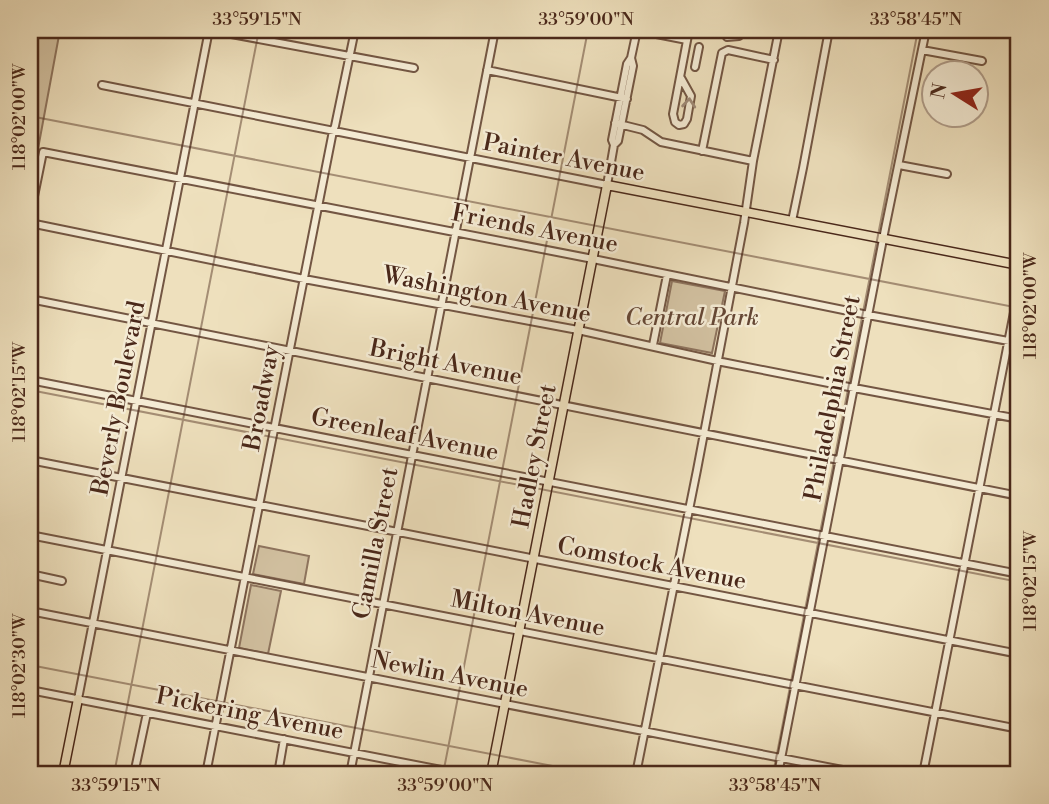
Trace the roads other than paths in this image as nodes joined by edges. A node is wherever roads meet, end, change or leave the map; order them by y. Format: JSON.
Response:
{"nodes":[{"id":1,"x":209,"y":30,"type":"edge"},
{"id":2,"x":355,"y":30,"type":"edge"},
{"id":3,"x":495,"y":30,"type":"edge"},
{"id":4,"x":636,"y":30,"type":"edge"},
{"id":5,"x":689,"y":30,"type":"edge"},
{"id":6,"x":745,"y":30,"type":"edge"},
{"id":7,"x":779,"y":30,"type":"edge"},
{"id":8,"x":829,"y":30,"type":"edge"},
{"id":9,"x":896,"y":30,"type":"edge"},
{"id":10,"x":925,"y":32,"type":"edge"},
{"id":11,"x":727,"y":37,"type":"dead end"},
{"id":12,"x":687,"y":40,"type":"junction"},
{"id":13,"x":699,"y":47,"type":"dead end"},
{"id":14,"x":922,"y":50,"type":"junction"},
{"id":15,"x":685,"y":54,"type":"junction"},
{"id":16,"x":349,"y":55,"type":"junction"},
{"id":17,"x":697,"y":56,"type":"junction"},
{"id":18,"x":774,"y":60,"type":"junction"},
{"id":19,"x":977,"y":60,"type":"edge"},
{"id":20,"x":695,"y":67,"type":"dead end"},
{"id":21,"x":414,"y":68,"type":"dead end"},
{"id":22,"x":487,"y":70,"type":"junction"},
{"id":23,"x":681,"y":78,"type":"junction"},
{"id":24,"x":102,"y":85,"type":"dead end"},
{"id":25,"x":624,"y":98,"type":"junction"},
{"id":26,"x":194,"y":103,"type":"junction"},
{"id":27,"x":618,"y":124,"type":"junction"},
{"id":28,"x":332,"y":131,"type":"junction"},
{"id":29,"x":702,"y":151,"type":"junction"},
{"id":30,"x":470,"y":158,"type":"junction"},
{"id":31,"x":753,"y":161,"type":"junction"},
{"id":32,"x":899,"y":164,"type":"junction"},
{"id":33,"x":947,"y":174,"type":"dead end"},
{"id":34,"x":180,"y":178,"type":"junction"},
{"id":35,"x":607,"y":185,"type":"junction"},
{"id":36,"x":318,"y":205,"type":"junction"},
{"id":37,"x":746,"y":212,"type":"junction"},
{"id":38,"x":30,"y":216,"type":"edge"},
{"id":39,"x":792,"y":221,"type":"junction"},
{"id":40,"x":30,"y":223,"type":"edge"},
{"id":41,"x":456,"y":232,"type":"junction"},
{"id":42,"x":883,"y":238,"type":"junction"},
{"id":43,"x":166,"y":251,"type":"junction"},
{"id":44,"x":593,"y":259,"type":"junction"},
{"id":45,"x":1019,"y":265,"type":"edge"},
{"id":46,"x":667,"y":275,"type":"junction"},
{"id":47,"x":304,"y":279,"type":"junction"},
{"id":48,"x":732,"y":287,"type":"junction"},
{"id":49,"x":1019,"y":287,"type":"edge"},
{"id":50,"x":30,"y":299,"type":"edge"},
{"id":51,"x":441,"y":305,"type":"junction"},
{"id":52,"x":868,"y":315,"type":"junction"},
{"id":53,"x":152,"y":325,"type":"junction"},
{"id":54,"x":578,"y":330,"type":"junction"},
{"id":55,"x":1008,"y":341,"type":"junction"},
{"id":56,"x":1019,"y":343,"type":"edge"},
{"id":57,"x":653,"y":345,"type":"junction"},
{"id":58,"x":289,"y":350,"type":"junction"},
{"id":59,"x":717,"y":360,"type":"junction"},
{"id":60,"x":427,"y":378,"type":"junction"},
{"id":61,"x":30,"y":380,"type":"edge"},
{"id":62,"x":853,"y":388,"type":"junction"},
{"id":63,"x":136,"y":402,"type":"junction"},
{"id":64,"x":564,"y":404,"type":"junction"},
{"id":65,"x":994,"y":415,"type":"junction"},
{"id":66,"x":1019,"y":419,"type":"edge"},
{"id":67,"x":274,"y":428,"type":"junction"},
{"id":68,"x":704,"y":434,"type":"junction"},
{"id":69,"x":412,"y":455,"type":"junction"},
{"id":70,"x":30,"y":460,"type":"edge"},
{"id":71,"x":839,"y":460,"type":"junction"},
{"id":72,"x":122,"y":477,"type":"junction"},
{"id":73,"x":549,"y":482,"type":"junction"},
{"id":74,"x":979,"y":488,"type":"junction"},
{"id":75,"x":1019,"y":496,"type":"edge"},
{"id":76,"x":259,"y":505,"type":"junction"},
{"id":77,"x":689,"y":509,"type":"junction"},
{"id":78,"x":397,"y":531,"type":"junction"},
{"id":79,"x":30,"y":535,"type":"edge"},
{"id":80,"x":824,"y":536,"type":"junction"},
{"id":81,"x":106,"y":551,"type":"junction"},
{"id":82,"x":534,"y":559,"type":"junction"},
{"id":83,"x":964,"y":564,"type":"junction"},
{"id":84,"x":30,"y":574,"type":"edge"},
{"id":85,"x":1019,"y":574,"type":"edge"},
{"id":86,"x":245,"y":576,"type":"junction"},
{"id":87,"x":62,"y":581,"type":"dead end"},
{"id":88,"x":673,"y":587,"type":"junction"},
{"id":89,"x":383,"y":605,"type":"junction"},
{"id":90,"x":30,"y":611,"type":"edge"},
{"id":91,"x":809,"y":614,"type":"junction"},
{"id":92,"x":92,"y":624,"type":"junction"},
{"id":93,"x":519,"y":631,"type":"junction"},
{"id":94,"x":950,"y":641,"type":"junction"},
{"id":95,"x":231,"y":651,"type":"junction"},
{"id":96,"x":1019,"y":654,"type":"edge"},
{"id":97,"x":659,"y":658,"type":"junction"},
{"id":98,"x":368,"y":678,"type":"junction"},
{"id":99,"x":795,"y":686,"type":"junction"},
{"id":100,"x":30,"y":690,"type":"edge"},
{"id":101,"x":78,"y":699,"type":"junction"},
{"id":102,"x":505,"y":705,"type":"junction"},
{"id":103,"x":146,"y":713,"type":"junction"},
{"id":104,"x":936,"y":713,"type":"junction"},
{"id":105,"x":216,"y":726,"type":"junction"},
{"id":106,"x":1019,"y":729,"type":"edge"},
{"id":107,"x":644,"y":732,"type":"junction"},
{"id":108,"x":284,"y":739,"type":"junction"},
{"id":109,"x":354,"y":753,"type":"junction"},
{"id":110,"x":781,"y":758,"type":"junction"},
{"id":111,"x":63,"y":774,"type":"edge"},
{"id":112,"x":134,"y":774,"type":"edge"},
{"id":113,"x":206,"y":774,"type":"edge"},
{"id":114,"x":278,"y":774,"type":"edge"},
{"id":115,"x":350,"y":774,"type":"edge"},
{"id":116,"x":462,"y":774,"type":"edge"},
{"id":117,"x":491,"y":774,"type":"edge"},
{"id":118,"x":636,"y":774,"type":"edge"},
{"id":119,"x":778,"y":774,"type":"edge"},
{"id":120,"x":863,"y":774,"type":"edge"},
{"id":121,"x":923,"y":774,"type":"edge"}],
"edges":[{"from":1,"to":16,"type":"street"},
{"from":1,"to":26,"type":"street","name":"Beverly Boulevard"},
{"from":2,"to":16,"type":"street","name":"Broadway"},
{"from":3,"to":22,"type":"street","name":"Camilla Street"},
{"from":4,"to":12,"type":"street"},
{"from":4,"to":25,"type":"street","name":"Hadley Street"},
{"from":5,"to":12,"type":"street"},
{"from":6,"to":11,"type":"street"},
{"from":7,"to":18,"type":"street"},
{"from":8,"to":39,"type":"street"},
{"from":9,"to":10,"type":"street"},
{"from":10,"to":14,"type":"street","name":"Philadelphia Street"},
{"from":12,"to":15,"type":"street"},
{"from":13,"to":17,"type":"street"},
{"from":14,"to":19,"type":"street"},
{"from":14,"to":32,"type":"street","name":"Philadelphia Street"},
{"from":15,"to":17,"type":"street"},
{"from":15,"to":23,"type":"street"},
{"from":16,"to":21,"type":"street"},
{"from":16,"to":28,"type":"street","name":"Broadway"},
{"from":17,"to":20,"type":"street"},
{"from":18,"to":29,"type":"street"},
{"from":18,"to":31,"type":"street"},
{"from":22,"to":25,"type":"street"},
{"from":22,"to":30,"type":"street","name":"Camilla Street"},
{"from":23,"to":23,"type":"street","one_way":true},
{"from":24,"to":26,"type":"street","name":"Painter Avenue"},
{"from":25,"to":27,"type":"street","name":"Hadley Street"},
{"from":26,"to":28,"type":"street","name":"Painter Avenue"},
{"from":26,"to":34,"type":"street","name":"Beverly Boulevard"},
{"from":27,"to":29,"type":"street"},
{"from":27,"to":35,"type":"street","name":"Hadley Street"},
{"from":28,"to":30,"type":"street","name":"Painter Avenue"},
{"from":28,"to":36,"type":"street","name":"Broadway"},
{"from":29,"to":31,"type":"street"},
{"from":30,"to":35,"type":"street","name":"Painter Avenue"},
{"from":30,"to":41,"type":"street","name":"Camilla Street"},
{"from":31,"to":37,"type":"street"},
{"from":32,"to":33,"type":"street"},
{"from":32,"to":42,"type":"street","name":"Philadelphia Street"},
{"from":34,"to":36,"type":"street","name":"Friends Avenue"},
{"from":34,"to":38,"type":"street","name":"Friends Avenue"},
{"from":34,"to":43,"type":"street","name":"Beverly Boulevard"},
{"from":35,"to":37,"type":"main road","name":"Painter Avenue"},
{"from":35,"to":44,"type":"main road","name":"Hadley Street"},
{"from":36,"to":41,"type":"street","name":"Friends Avenue"},
{"from":36,"to":47,"type":"street","name":"Broadway"},
{"from":37,"to":39,"type":"main road","name":"Painter Avenue"},
{"from":37,"to":48,"type":"street"},
{"from":39,"to":42,"type":"main road","name":"Painter Avenue"},
{"from":40,"to":43,"type":"street","name":"Washington Avenue"},
{"from":41,"to":44,"type":"street","name":"Friends Avenue"},
{"from":41,"to":51,"type":"street","name":"Camilla Street"},
{"from":42,"to":45,"type":"main road","name":"Painter Avenue"},
{"from":42,"to":52,"type":"street","name":"Philadelphia Street"},
{"from":43,"to":47,"type":"street","name":"Washington Avenue"},
{"from":43,"to":53,"type":"street","name":"Beverly Boulevard"},
{"from":44,"to":46,"type":"street","name":"Friends Avenue"},
{"from":44,"to":54,"type":"main road","name":"Hadley Street"},
{"from":46,"to":48,"type":"street","name":"Friends Avenue"},
{"from":46,"to":57,"type":"street"},
{"from":47,"to":51,"type":"street","name":"Washington Avenue"},
{"from":47,"to":58,"type":"street","name":"Broadway"},
{"from":48,"to":52,"type":"street","name":"Friends Avenue"},
{"from":48,"to":59,"type":"street"},
{"from":49,"to":55,"type":"street"},
{"from":50,"to":53,"type":"street","name":"Bright Avenue"},
{"from":51,"to":54,"type":"street","name":"Washington Avenue"},
{"from":51,"to":60,"type":"street","name":"Camilla Street"},
{"from":52,"to":55,"type":"street","name":"Friends Avenue"},
{"from":52,"to":62,"type":"street","name":"Philadelphia Street"},
{"from":53,"to":58,"type":"street","name":"Bright Avenue"},
{"from":53,"to":63,"type":"street","name":"Beverly Boulevard"},
{"from":54,"to":57,"type":"street","name":"Washington Avenue"},
{"from":54,"to":64,"type":"main road","name":"Hadley Street"},
{"from":55,"to":56,"type":"street","name":"Friends Avenue"},
{"from":55,"to":65,"type":"street"},
{"from":57,"to":59,"type":"street","name":"Washington Avenue"},
{"from":58,"to":60,"type":"street","name":"Bright Avenue"},
{"from":58,"to":67,"type":"street","name":"Broadway"},
{"from":59,"to":62,"type":"street","name":"Washington Avenue"},
{"from":59,"to":68,"type":"street"},
{"from":60,"to":64,"type":"street","name":"Bright Avenue"},
{"from":60,"to":69,"type":"street","name":"Camilla Street"},
{"from":61,"to":63,"type":"street","name":"Greenleaf Avenue"},
{"from":62,"to":65,"type":"street","name":"Washington Avenue"},
{"from":62,"to":71,"type":"street","name":"Philadelphia Street"},
{"from":63,"to":67,"type":"street","name":"Greenleaf Avenue"},
{"from":63,"to":72,"type":"street","name":"Beverly Boulevard"},
{"from":64,"to":68,"type":"street","name":"Bright Avenue"},
{"from":64,"to":73,"type":"main road","name":"Hadley Street"},
{"from":65,"to":66,"type":"street","name":"Washington Avenue"},
{"from":65,"to":74,"type":"street"},
{"from":67,"to":69,"type":"street","name":"Greenleaf Avenue"},
{"from":67,"to":76,"type":"street","name":"Broadway"},
{"from":68,"to":71,"type":"street","name":"Bright Avenue"},
{"from":68,"to":77,"type":"street"},
{"from":69,"to":73,"type":"street","name":"Greenleaf Avenue"},
{"from":69,"to":78,"type":"street","name":"Camilla Street"},
{"from":70,"to":72,"type":"street","name":"Comstock Avenue"},
{"from":71,"to":74,"type":"street","name":"Bright Avenue"},
{"from":71,"to":80,"type":"street","name":"Philadelphia Street"},
{"from":72,"to":76,"type":"street","name":"Comstock Avenue"},
{"from":72,"to":81,"type":"street","name":"Beverly Boulevard"},
{"from":73,"to":77,"type":"street","name":"Greenleaf Avenue"},
{"from":73,"to":82,"type":"main road","name":"Hadley Street"},
{"from":74,"to":75,"type":"street","name":"Bright Avenue"},
{"from":74,"to":83,"type":"street"},
{"from":76,"to":78,"type":"street","name":"Comstock Avenue"},
{"from":76,"to":86,"type":"street","name":"Broadway"},
{"from":77,"to":80,"type":"street","name":"Greenleaf Avenue"},
{"from":77,"to":88,"type":"street"},
{"from":78,"to":82,"type":"street","name":"Comstock Avenue"},
{"from":78,"to":89,"type":"street","name":"Camilla Street"},
{"from":79,"to":81,"type":"street","name":"Milton Avenue"},
{"from":80,"to":83,"type":"street","name":"Greenleaf Avenue"},
{"from":80,"to":91,"type":"street","name":"Philadelphia Street"},
{"from":81,"to":86,"type":"street","name":"Milton Avenue"},
{"from":81,"to":92,"type":"street","name":"Beverly Boulevard"},
{"from":82,"to":88,"type":"street","name":"Comstock Avenue"},
{"from":82,"to":93,"type":"main road","name":"Hadley Street"},
{"from":83,"to":85,"type":"street","name":"Greenleaf Avenue"},
{"from":83,"to":94,"type":"street"},
{"from":84,"to":87,"type":"street"},
{"from":86,"to":89,"type":"street","name":"Milton Avenue"},
{"from":86,"to":95,"type":"street","name":"Broadway"},
{"from":88,"to":91,"type":"street","name":"Comstock Avenue"},
{"from":88,"to":97,"type":"street"},
{"from":89,"to":93,"type":"street","name":"Milton Avenue"},
{"from":89,"to":98,"type":"street","name":"Camilla Street"},
{"from":90,"to":92,"type":"street","name":"Newlin Avenue"},
{"from":91,"to":94,"type":"street","name":"Comstock Avenue"},
{"from":91,"to":99,"type":"street","name":"Philadelphia Street"},
{"from":92,"to":95,"type":"street","name":"Newlin Avenue"},
{"from":92,"to":101,"type":"street","name":"Beverly Boulevard"},
{"from":93,"to":97,"type":"street","name":"Milton Avenue"},
{"from":93,"to":102,"type":"main road","name":"Hadley Street"},
{"from":94,"to":96,"type":"street","name":"Comstock Avenue"},
{"from":94,"to":104,"type":"street"},
{"from":95,"to":98,"type":"street","name":"Newlin Avenue"},
{"from":95,"to":105,"type":"street","name":"Broadway"},
{"from":97,"to":99,"type":"street","name":"Milton Avenue"},
{"from":97,"to":107,"type":"street"},
{"from":98,"to":102,"type":"street","name":"Newlin Avenue"},
{"from":98,"to":109,"type":"street","name":"Camilla Street"},
{"from":99,"to":104,"type":"street","name":"Milton Avenue"},
{"from":99,"to":110,"type":"street","name":"Philadelphia Street"},
{"from":100,"to":101,"type":"street","name":"Pickering Avenue"},
{"from":101,"to":103,"type":"street","name":"Pickering Avenue"},
{"from":101,"to":111,"type":"main road","name":"Beverly Boulevard"},
{"from":102,"to":107,"type":"street","name":"Newlin Avenue"},
{"from":102,"to":117,"type":"main road","name":"Hadley Street"},
{"from":103,"to":105,"type":"street","name":"Pickering Avenue"},
{"from":103,"to":112,"type":"street"},
{"from":104,"to":106,"type":"street","name":"Milton Avenue"},
{"from":104,"to":121,"type":"street"},
{"from":105,"to":108,"type":"street","name":"Pickering Avenue"},
{"from":105,"to":113,"type":"street","name":"Broadway"},
{"from":107,"to":110,"type":"street","name":"Newlin Avenue"},
{"from":107,"to":118,"type":"street"},
{"from":108,"to":109,"type":"street","name":"Pickering Avenue"},
{"from":108,"to":114,"type":"street"},
{"from":109,"to":115,"type":"street","name":"Camilla Street"},
{"from":109,"to":116,"type":"street","name":"Pickering Avenue"},
{"from":110,"to":119,"type":"street","name":"Philadelphia Street"},
{"from":110,"to":120,"type":"street","name":"Newlin Avenue"}]}
